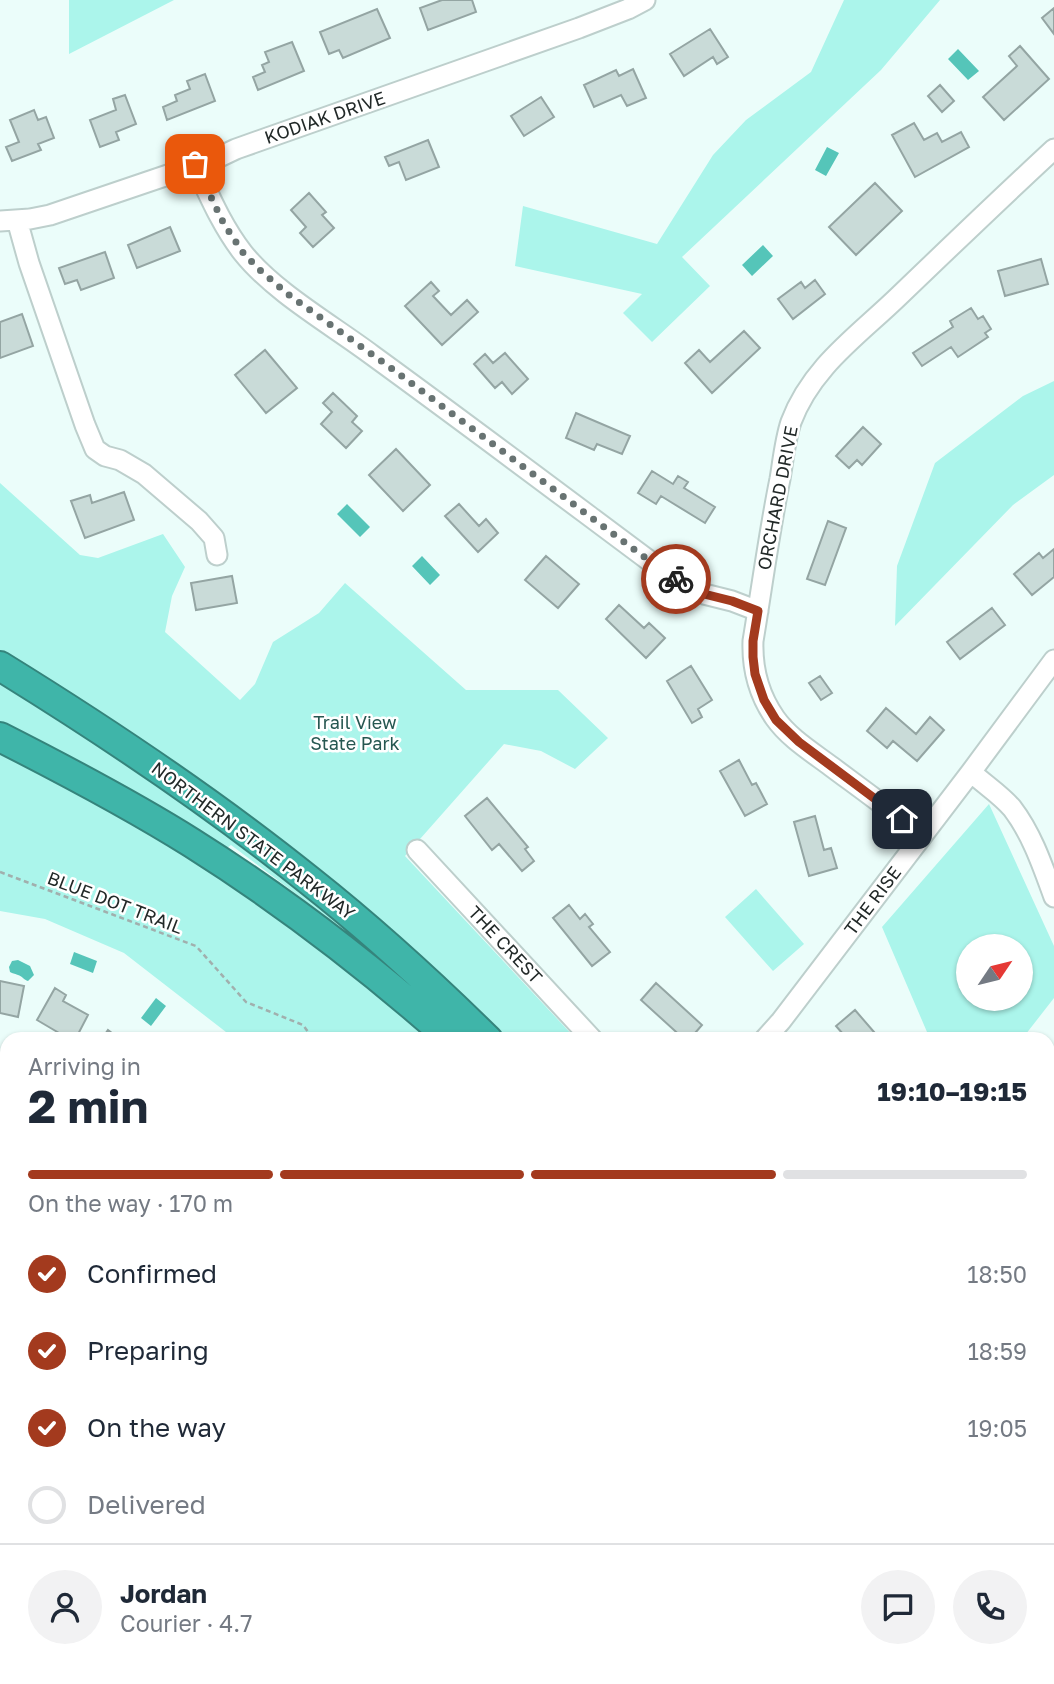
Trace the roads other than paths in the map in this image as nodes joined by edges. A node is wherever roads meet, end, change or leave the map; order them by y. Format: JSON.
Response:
{"nodes":[{"id":1,"x":645,"y":0,"type":"edge"},
{"id":2,"x":1054,"y":149,"type":"edge"},
{"id":3,"x":195,"y":164,"type":"junction"},
{"id":4,"x":8,"y":221,"type":"edge"},
{"id":5,"x":217,"y":555,"type":"dead end"},
{"id":6,"x":758,"y":611,"type":"junction"},
{"id":7,"x":1054,"y":660,"type":"edge"},
{"id":8,"x":0,"y":666,"type":"edge"},
{"id":9,"x":0,"y":737,"type":"edge"},
{"id":10,"x":971,"y":772,"type":"junction"},
{"id":11,"x":923,"y":835,"type":"junction"},
{"id":12,"x":417,"y":850,"type":"dead end"},
{"id":13,"x":1054,"y":897,"type":"edge"},
{"id":14,"x":443,"y":1032,"type":"edge"},
{"id":15,"x":480,"y":1032,"type":"edge"},
{"id":16,"x":586,"y":1032,"type":"edge"},
{"id":17,"x":771,"y":1032,"type":"edge"}],
"edges":[{"from":1,"to":3,"type":"street","name":"KODIAK DRIVE"},
{"from":2,"to":6,"type":"street","name":"ORCHARD DRIVE"},
{"from":3,"to":4,"type":"street","name":"KODIAK DRIVE"},
{"from":3,"to":6,"type":"street"},
{"from":4,"to":5,"type":"street"},
{"from":6,"to":11,"type":"street","name":"ORCHARD DRIVE"},
{"from":7,"to":10,"type":"street","name":"THE RISE"},
{"from":8,"to":15,"type":"highway","name":"NORTHERN STATE PARKWAY"},
{"from":9,"to":14,"type":"highway","name":"NORTHERN STATE PARKWAY"},
{"from":10,"to":11,"type":"street","name":"THE RISE"},
{"from":10,"to":13,"type":"street"},
{"from":11,"to":17,"type":"street","name":"THE RISE"},
{"from":12,"to":16,"type":"street","name":"THE CREST"}]}
